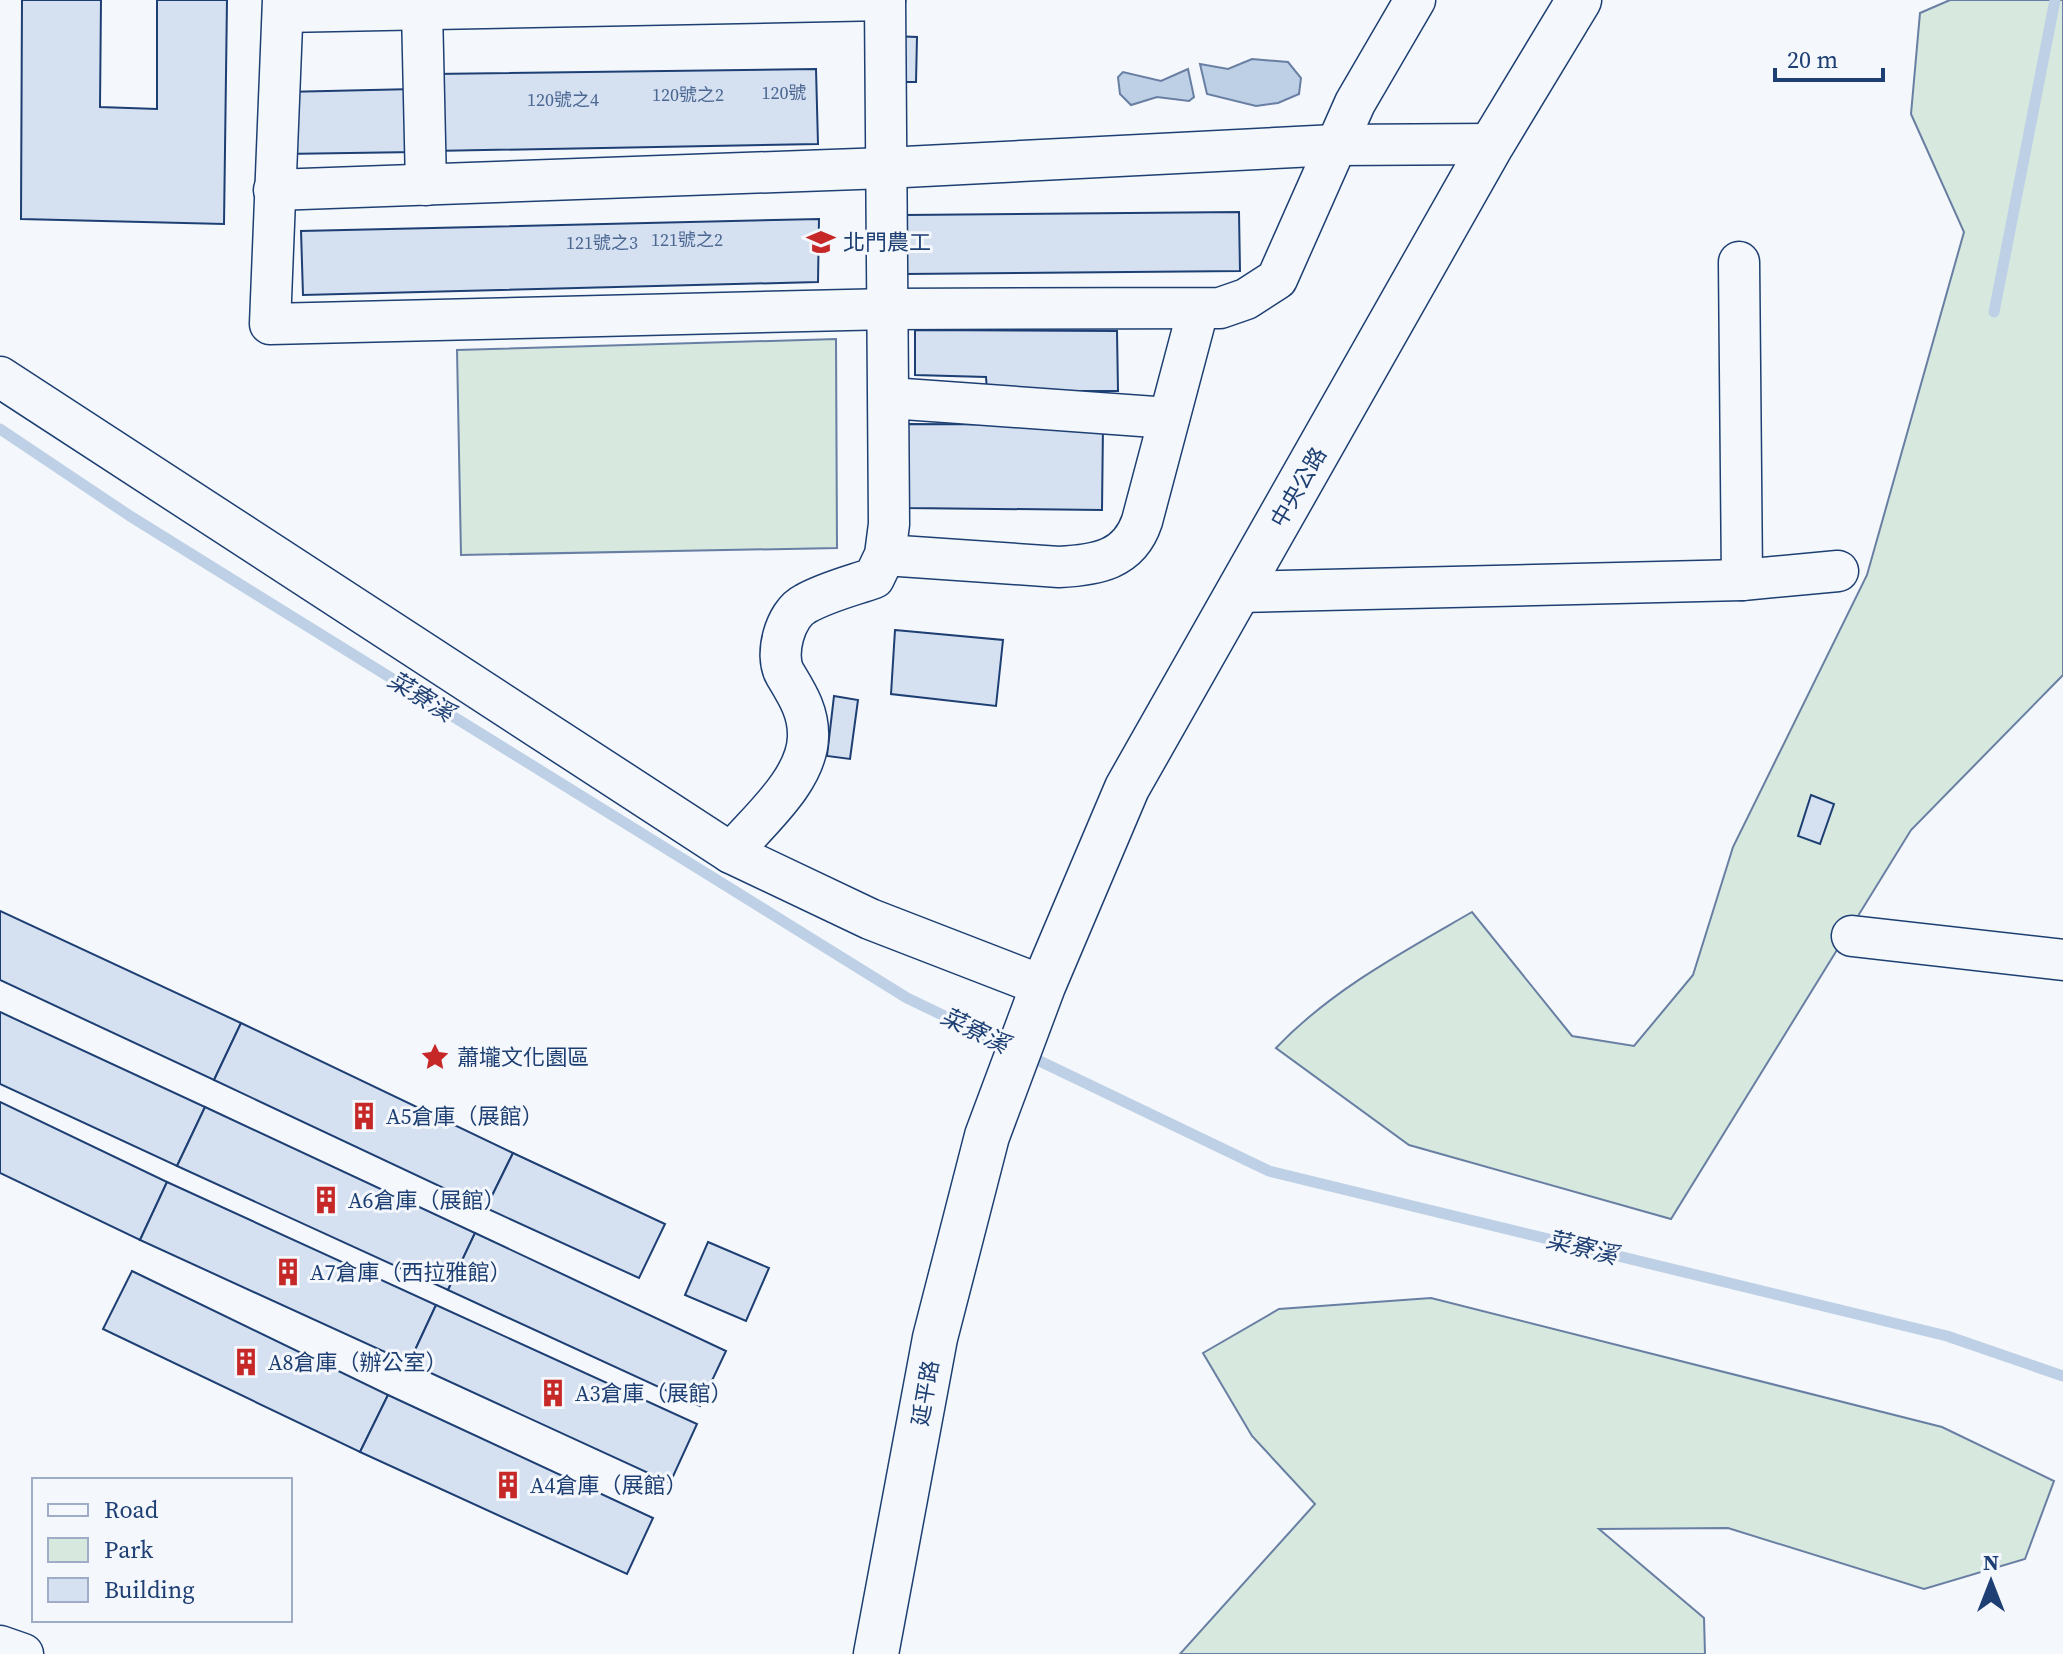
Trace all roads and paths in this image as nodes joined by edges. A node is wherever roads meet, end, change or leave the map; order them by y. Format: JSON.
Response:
{"nodes":[{"id":1,"x":885,"y":0,"type":"edge"},
{"id":2,"x":1415,"y":0,"type":"edge"},
{"id":3,"x":1579,"y":0,"type":"edge"},
{"id":4,"x":584,"y":3,"type":"edge"},
{"id":5,"x":475,"y":4,"type":"edge"},
{"id":6,"x":283,"y":6,"type":"edge"},
{"id":7,"x":422,"y":10,"type":"junction"},
{"id":8,"x":1492,"y":144,"type":"junction"},
{"id":9,"x":1335,"y":145,"type":"junction"},
{"id":10,"x":885,"y":168,"type":"junction"},
{"id":11,"x":426,"y":185,"type":"junction"},
{"id":12,"x":274,"y":190,"type":"junction"},
{"id":13,"x":1739,"y":262,"type":"dead end"},
{"id":14,"x":890,"y":309,"type":"junction"},
{"id":15,"x":1198,"y":310,"type":"junction"},
{"id":16,"x":0,"y":377,"type":"edge"},
{"id":17,"x":890,"y":398,"type":"junction"},
{"id":18,"x":1169,"y":418,"type":"junction"},
{"id":19,"x":885,"y":555,"type":"junction"},
{"id":20,"x":1838,"y":571,"type":"dead end"},
{"id":21,"x":1742,"y":580,"type":"junction"},
{"id":22,"x":1239,"y":592,"type":"junction"},
{"id":23,"x":731,"y":853,"type":"junction"},
{"id":24,"x":1852,"y":936,"type":"dead end"},
{"id":25,"x":2063,"y":960,"type":"edge"},
{"id":26,"x":1043,"y":986,"type":"junction"},
{"id":27,"x":0,"y":1646,"type":"edge"},
{"id":28,"x":23,"y":1654,"type":"edge"},
{"id":29,"x":876,"y":1654,"type":"edge"}],
"edges":[{"from":1,"to":4,"type":"lane"},
{"from":1,"to":10,"type":"lane"},
{"from":2,"to":9,"type":"lane"},
{"from":3,"to":8,"type":"main road","name":"中央公路"},
{"from":4,"to":5,"type":"lane"},
{"from":5,"to":7,"type":"lane"},
{"from":6,"to":7,"type":"lane"},
{"from":6,"to":12,"type":"lane"},
{"from":7,"to":11,"type":"lane"},
{"from":8,"to":9,"type":"lane"},
{"from":8,"to":22,"type":"main road","name":"中央公路"},
{"from":9,"to":10,"type":"lane"},
{"from":9,"to":15,"type":"lane"},
{"from":10,"to":11,"type":"lane"},
{"from":10,"to":14,"type":"lane"},
{"from":11,"to":12,"type":"lane"},
{"from":12,"to":14,"type":"lane"},
{"from":13,"to":21,"type":"lane"},
{"from":14,"to":15,"type":"lane"},
{"from":14,"to":17,"type":"lane"},
{"from":15,"to":18,"type":"lane"},
{"from":16,"to":23,"type":"lane"},
{"from":17,"to":18,"type":"lane"},
{"from":17,"to":19,"type":"lane"},
{"from":18,"to":19,"type":"lane"},
{"from":19,"to":23,"type":"lane"},
{"from":20,"to":21,"type":"lane"},
{"from":21,"to":22,"type":"lane"},
{"from":22,"to":26,"type":"main road","name":"中央公路"},
{"from":23,"to":26,"type":"lane"},
{"from":24,"to":25,"type":"lane"},
{"from":26,"to":29,"type":"main road","name":"延平路"},
{"from":27,"to":28,"type":"lane"}]}
